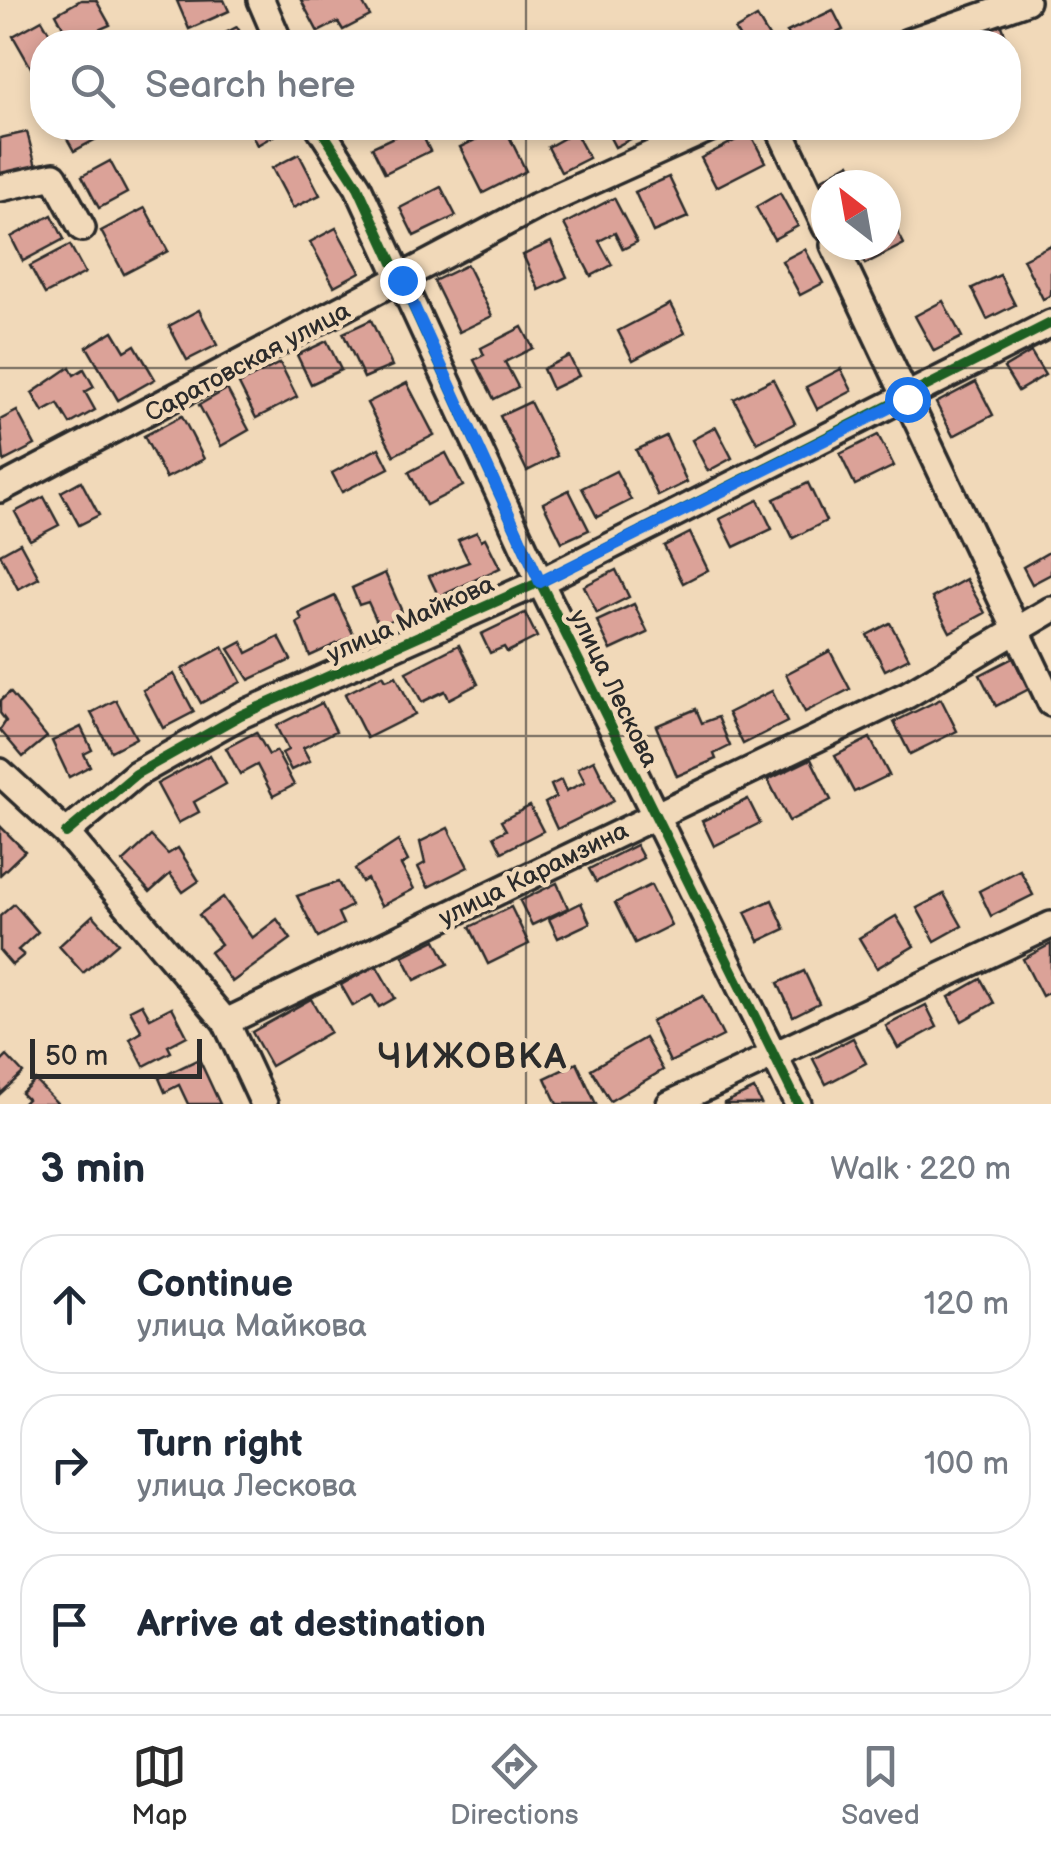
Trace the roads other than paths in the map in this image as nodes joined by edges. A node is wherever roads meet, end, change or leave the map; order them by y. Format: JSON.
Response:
{"nodes":[{"id":1,"x":261,"y":0,"type":"edge"},
{"id":2,"x":1026,"y":1,"type":"edge"},
{"id":3,"x":274,"y":30,"type":"edge"},
{"id":4,"x":943,"y":30,"type":"edge"},
{"id":5,"x":328,"y":140,"type":"edge"},
{"id":6,"x":683,"y":140,"type":"edge"},
{"id":7,"x":785,"y":140,"type":"edge"},
{"id":8,"x":0,"y":188,"type":"edge"},
{"id":9,"x":811,"y":195,"type":"edge"},
{"id":10,"x":82,"y":228,"type":"dead end"},
{"id":11,"x":841,"y":260,"type":"edge"},
{"id":12,"x":402,"y":280,"type":"junction"},
{"id":13,"x":1051,"y":324,"type":"edge"},
{"id":14,"x":907,"y":399,"type":"junction"},
{"id":15,"x":0,"y":489,"type":"edge"},
{"id":16,"x":540,"y":582,"type":"junction"},
{"id":17,"x":1051,"y":610,"type":"edge"},
{"id":18,"x":1015,"y":630,"type":"junction"},
{"id":19,"x":1051,"y":703,"type":"edge"},
{"id":20,"x":0,"y":772,"type":"edge"},
{"id":21,"x":655,"y":814,"type":"junction"},
{"id":22,"x":66,"y":833,"type":"junction"},
{"id":23,"x":1051,"y":925,"type":"edge"},
{"id":24,"x":226,"y":1022,"type":"junction"},
{"id":25,"x":774,"y":1054,"type":"junction"},
{"id":26,"x":264,"y":1104,"type":"edge"},
{"id":27,"x":670,"y":1104,"type":"edge"},
{"id":28,"x":798,"y":1104,"type":"edge"}],
"edges":[{"from":1,"to":3,"type":"street"},
{"from":2,"to":4,"type":"street"},
{"from":5,"to":12,"type":"street","name":"улица Лескова"},
{"from":6,"to":12,"type":"street","name":"Саратовская улица"},
{"from":7,"to":9,"type":"street"},
{"from":8,"to":10,"type":"street"},
{"from":11,"to":14,"type":"street"},
{"from":12,"to":15,"type":"street","name":"Саратовская улица"},
{"from":12,"to":16,"type":"street","name":"улица Лескова"},
{"from":13,"to":14,"type":"street","name":"улица Майкова"},
{"from":14,"to":16,"type":"street","name":"улица Майкова"},
{"from":14,"to":18,"type":"street"},
{"from":16,"to":21,"type":"street","name":"улица Лескова"},
{"from":16,"to":22,"type":"street","name":"улица Майкова"},
{"from":17,"to":18,"type":"street","name":"улица Карамзина"},
{"from":18,"to":19,"type":"street"},
{"from":18,"to":21,"type":"street","name":"улица Карамзина"},
{"from":20,"to":22,"type":"street"},
{"from":21,"to":24,"type":"street","name":"улица Карамзина"},
{"from":21,"to":25,"type":"street","name":"улица Лескова"},
{"from":22,"to":24,"type":"street"},
{"from":23,"to":25,"type":"street"},
{"from":24,"to":26,"type":"street"},
{"from":25,"to":27,"type":"street"},
{"from":25,"to":28,"type":"street","name":"улица Лескова"}]}
